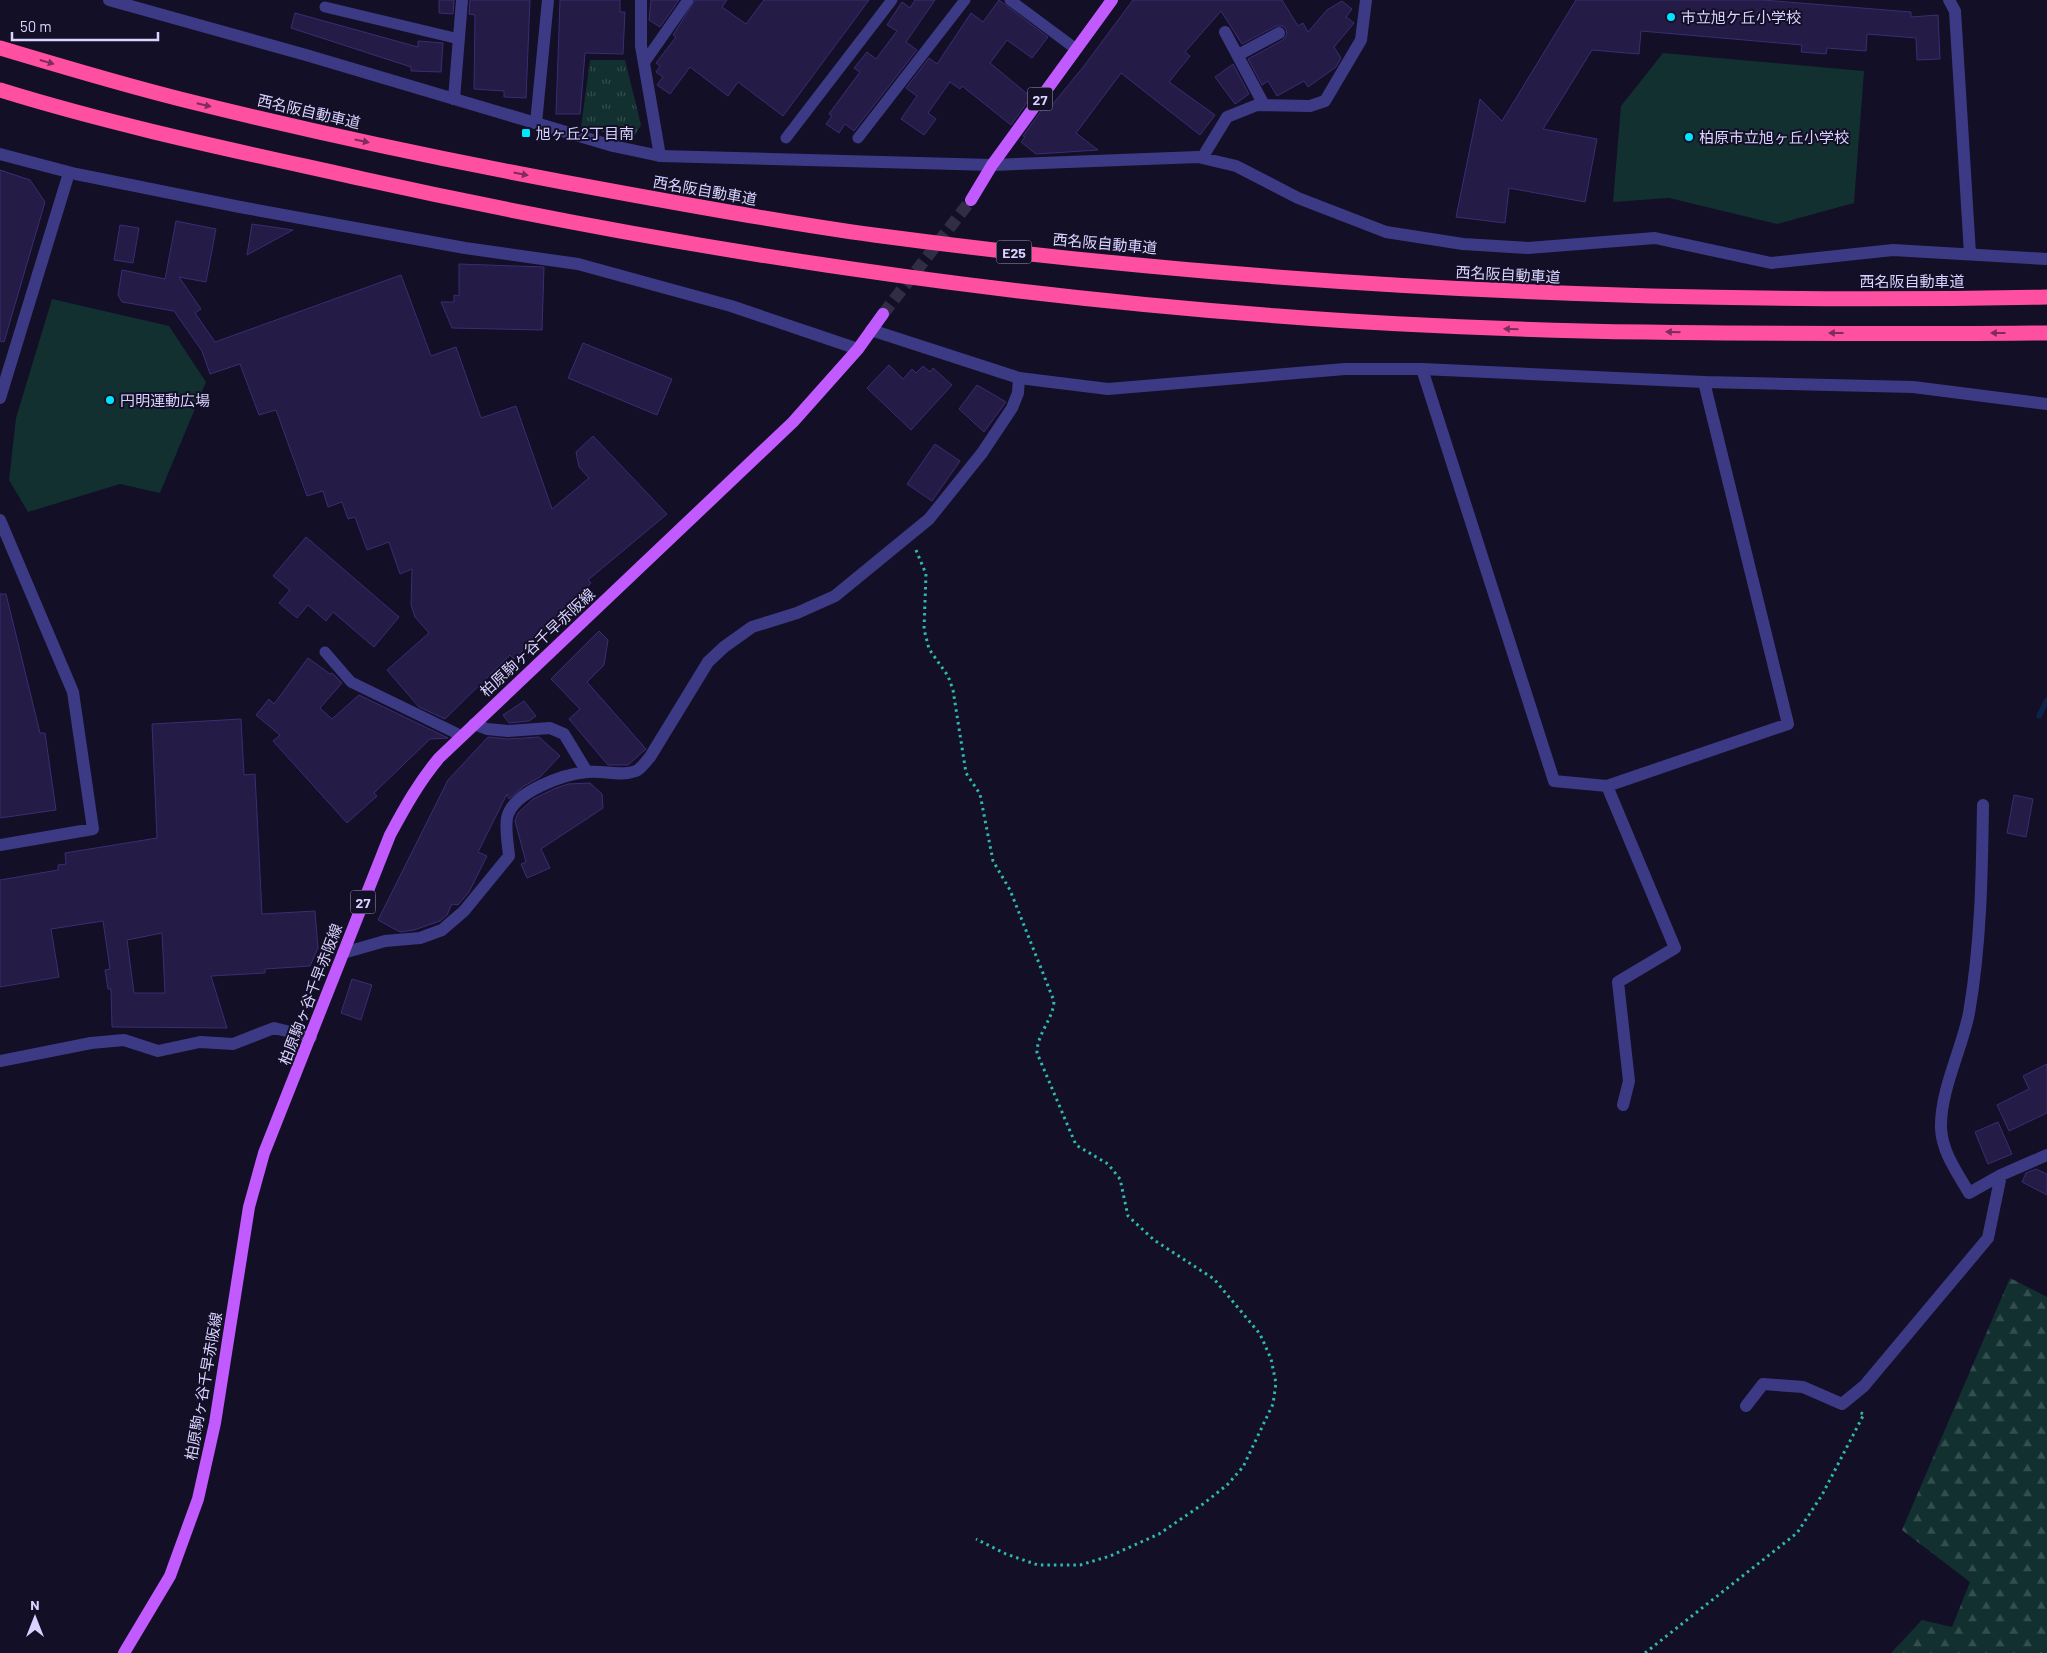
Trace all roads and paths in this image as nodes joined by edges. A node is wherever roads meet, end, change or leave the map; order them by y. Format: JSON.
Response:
{"nodes":[{"id":1,"x":109,"y":0,"type":"edge"},
{"id":2,"x":462,"y":0,"type":"edge"},
{"id":3,"x":548,"y":0,"type":"edge"},
{"id":4,"x":641,"y":0,"type":"edge"},
{"id":5,"x":688,"y":0,"type":"edge"},
{"id":6,"x":892,"y":0,"type":"edge"},
{"id":7,"x":965,"y":0,"type":"edge"},
{"id":8,"x":1010,"y":0,"type":"edge"},
{"id":9,"x":1112,"y":0,"type":"edge"},
{"id":10,"x":1366,"y":0,"type":"edge"},
{"id":11,"x":1949,"y":0,"type":"edge"},
{"id":12,"x":325,"y":7,"type":"dead end"},
{"id":13,"x":1225,"y":32,"type":"dead end"},
{"id":14,"x":1279,"y":33,"type":"dead end"},
{"id":15,"x":459,"y":39,"type":"junction"},
{"id":16,"x":0,"y":48,"type":"edge"},
{"id":17,"x":1076,"y":49,"type":"junction"},
{"id":18,"x":1238,"y":55,"type":"junction"},
{"id":19,"x":644,"y":63,"type":"junction"},
{"id":20,"x":0,"y":90,"type":"edge"},
{"id":21,"x":454,"y":99,"type":"junction"},
{"id":22,"x":1264,"y":105,"type":"junction"},
{"id":23,"x":536,"y":123,"type":"junction"},
{"id":24,"x":786,"y":138,"type":"dead end"},
{"id":25,"x":858,"y":138,"type":"dead end"},
{"id":26,"x":0,"y":154,"type":"edge"},
{"id":27,"x":660,"y":156,"type":"junction"},
{"id":28,"x":1202,"y":158,"type":"junction"},
{"id":29,"x":992,"y":165,"type":"junction"},
{"id":30,"x":70,"y":173,"type":"junction"},
{"id":31,"x":971,"y":200,"type":"tunnel mouth"},
{"id":32,"x":1970,"y":254,"type":"junction"},
{"id":33,"x":2047,"y":259,"type":"edge"},
{"id":34,"x":2047,"y":297,"type":"edge"},
{"id":35,"x":883,"y":314,"type":"tunnel mouth"},
{"id":36,"x":870,"y":330,"type":"junction"},
{"id":37,"x":2047,"y":333,"type":"edge"},
{"id":38,"x":858,"y":349,"type":"junction"},
{"id":39,"x":1422,"y":369,"type":"junction"},
{"id":40,"x":1019,"y":378,"type":"junction"},
{"id":41,"x":1704,"y":382,"type":"junction"},
{"id":42,"x":0,"y":398,"type":"edge"},
{"id":43,"x":2047,"y":404,"type":"edge"},
{"id":44,"x":0,"y":520,"type":"edge"},
{"id":45,"x":909,"y":536,"type":"junction"},
{"id":46,"x":325,"y":652,"type":"dead end"},
{"id":47,"x":474,"y":724,"type":"junction"},
{"id":48,"x":462,"y":736,"type":"junction"},
{"id":49,"x":587,"y":772,"type":"junction"},
{"id":50,"x":1608,"y":786,"type":"junction"},
{"id":51,"x":1984,"y":805,"type":"dead end"},
{"id":52,"x":0,"y":845,"type":"edge"},
{"id":53,"x":344,"y":953,"type":"junction"},
{"id":54,"x":311,"y":1036,"type":"junction"},
{"id":55,"x":0,"y":1061,"type":"edge"},
{"id":56,"x":1623,"y":1105,"type":"dead end"},
{"id":57,"x":2047,"y":1155,"type":"edge"},
{"id":58,"x":2001,"y":1175,"type":"junction"},
{"id":59,"x":1842,"y":1404,"type":"junction"},
{"id":60,"x":1746,"y":1406,"type":"dead end"},
{"id":61,"x":976,"y":1539,"type":"dead end"},
{"id":62,"x":124,"y":1653,"type":"edge"},
{"id":63,"x":1645,"y":1653,"type":"edge"}],
"edges":[{"from":1,"to":21,"type":"street"},
{"from":2,"to":15,"type":"street"},
{"from":3,"to":23,"type":"street"},
{"from":4,"to":19,"type":"street"},
{"from":5,"to":19,"type":"lane"},
{"from":6,"to":24,"type":"lane"},
{"from":7,"to":25,"type":"lane"},
{"from":8,"to":17,"type":"lane"},
{"from":9,"to":17,"type":"main road","number":"27"},
{"from":10,"to":22,"type":"street"},
{"from":11,"to":32,"type":"street"},
{"from":12,"to":15,"type":"lane"},
{"from":13,"to":18,"type":"street"},
{"from":14,"to":18,"type":"street"},
{"from":15,"to":21,"type":"street"},
{"from":16,"to":34,"type":"highway","name":"西名阪自動車道","number":"E25","one_way":true},
{"from":17,"to":29,"type":"main road","number":"27"},
{"from":18,"to":22,"type":"street"},
{"from":19,"to":27,"type":"street"},
{"from":37,"to":20,"type":"highway","one_way":true},
{"from":21,"to":23,"type":"street"},
{"from":22,"to":28,"type":"street"},
{"from":23,"to":27,"type":"street"},
{"from":26,"to":30,"type":"street"},
{"from":27,"to":29,"type":"street"},
{"from":28,"to":29,"type":"street"},
{"from":28,"to":32,"type":"street"},
{"from":29,"to":31,"type":"main road","number":"27"},
{"from":30,"to":38,"type":"street"},
{"from":30,"to":42,"type":"street"},
{"from":32,"to":33,"type":"street"},
{"from":35,"to":36,"type":"main road","name":"柏原駒ヶ谷千早赤阪線","number":"27"},
{"from":36,"to":38,"type":"main road","name":"柏原駒ヶ谷千早赤阪線","number":"27"},
{"from":36,"to":40,"type":"street"},
{"from":38,"to":47,"type":"main road","name":"柏原駒ヶ谷千早赤阪線","number":"27"},
{"from":39,"to":40,"type":"street"},
{"from":39,"to":41,"type":"street"},
{"from":39,"to":50,"type":"street"},
{"from":40,"to":45,"type":"street"},
{"from":41,"to":43,"type":"street"},
{"from":41,"to":50,"type":"street"},
{"from":44,"to":52,"type":"street"},
{"from":45,"to":49,"type":"street"},
{"from":45,"to":61,"type":"path"},
{"from":46,"to":48,"type":"lane"},
{"from":47,"to":48,"type":"main road","name":"柏原駒ヶ谷千早赤阪線","number":"27"},
{"from":47,"to":49,"type":"street"},
{"from":48,"to":53,"type":"main road","name":"柏原駒ヶ谷千早赤阪線","number":"27"},
{"from":49,"to":53,"type":"street"},
{"from":50,"to":56,"type":"street"},
{"from":51,"to":58,"type":"street"},
{"from":53,"to":54,"type":"main road","name":"柏原駒ヶ谷千早赤阪線","number":"27"},
{"from":54,"to":55,"type":"street"},
{"from":54,"to":62,"type":"main road","name":"柏原駒ヶ谷千早赤阪線","number":"27"},
{"from":57,"to":58,"type":"street"},
{"from":58,"to":59,"type":"street"},
{"from":59,"to":60,"type":"street"},
{"from":59,"to":63,"type":"path"}]}
